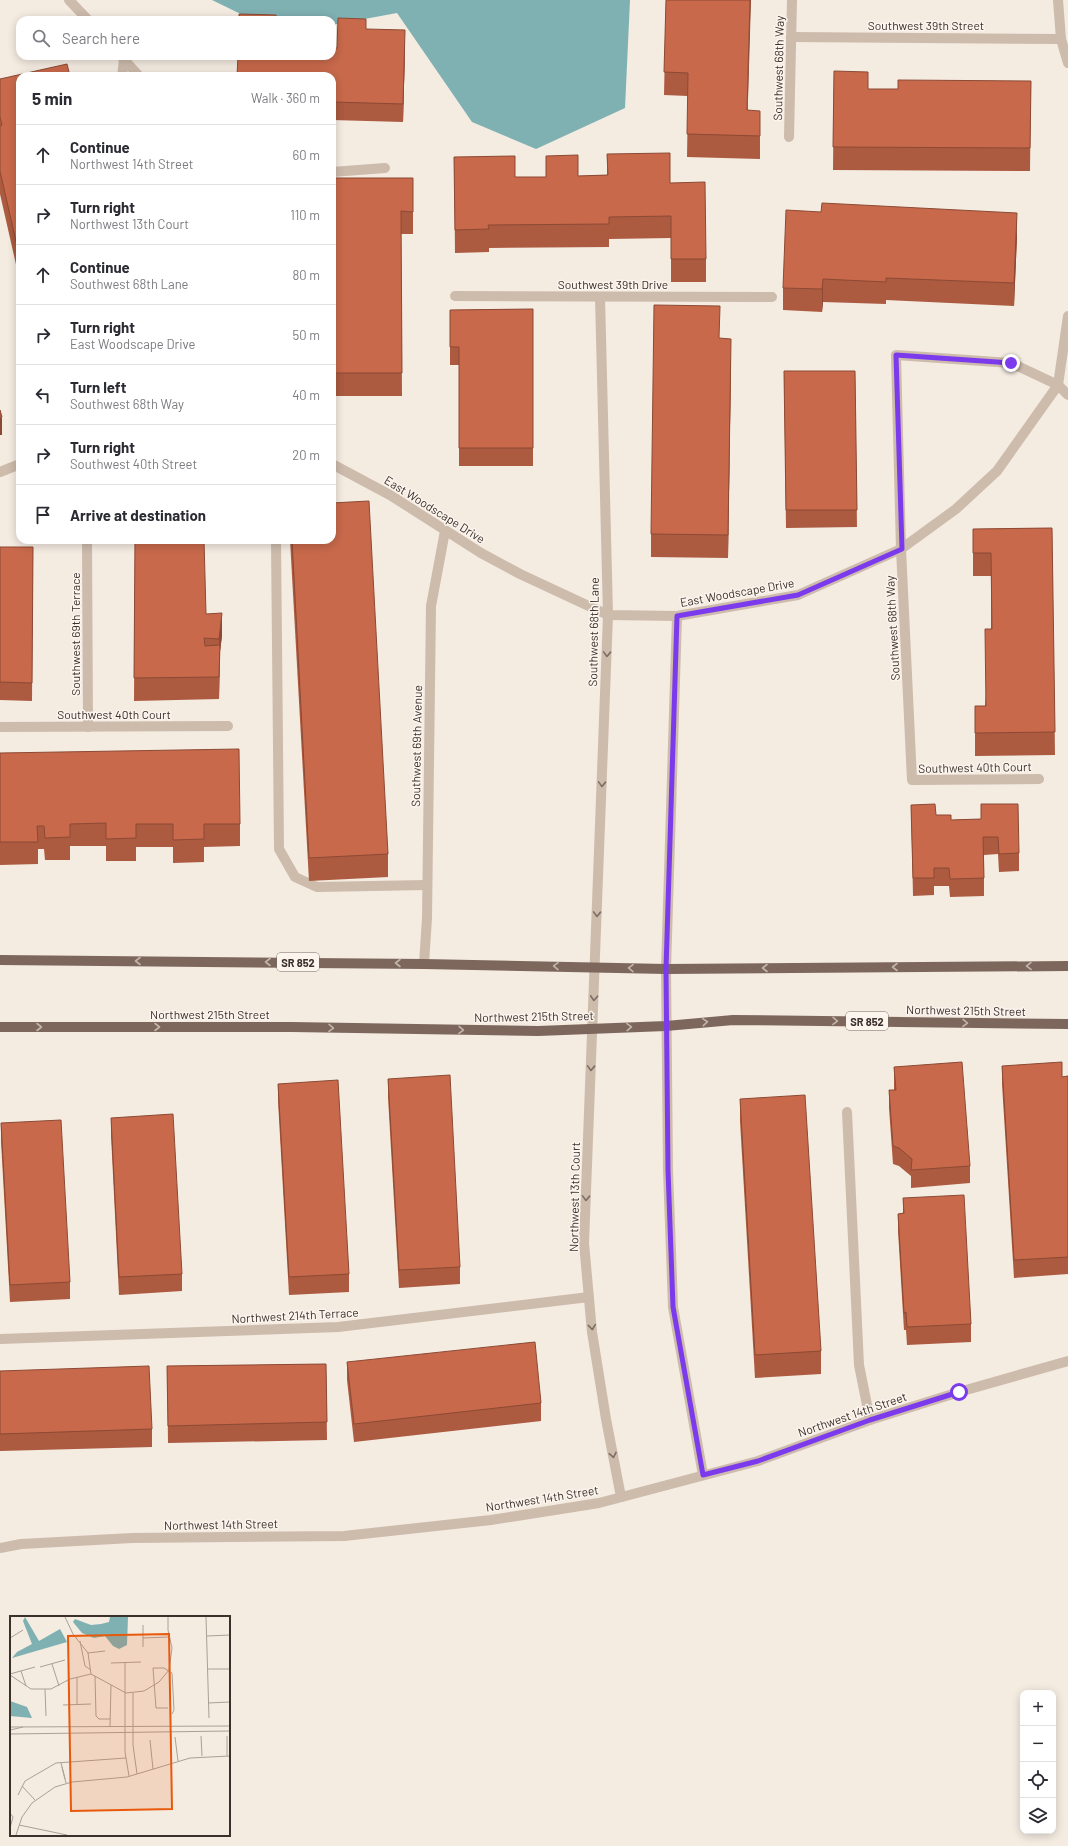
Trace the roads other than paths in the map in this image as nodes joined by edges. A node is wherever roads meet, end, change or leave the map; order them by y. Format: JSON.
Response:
{"nodes":[{"id":1,"x":69,"y":0,"type":"edge"},
{"id":2,"x":792,"y":0,"type":"edge"},
{"id":3,"x":1058,"y":0,"type":"edge"},
{"id":4,"x":84,"y":16,"type":"edge"},
{"id":5,"x":791,"y":37,"type":"junction"},
{"id":6,"x":1061,"y":39,"type":"junction"},
{"id":7,"x":122,"y":60,"type":"edge"},
{"id":8,"x":124,"y":60,"type":"edge"},
{"id":9,"x":1068,"y":63,"type":"edge"},
{"id":10,"x":122,"y":72,"type":"edge"},
{"id":11,"x":135,"y":72,"type":"edge"},
{"id":12,"x":789,"y":137,"type":"dead end"},
{"id":13,"x":385,"y":168,"type":"dead end"},
{"id":14,"x":336,"y":172,"type":"edge"},
{"id":15,"x":455,"y":296,"type":"dead end"},
{"id":16,"x":600,"y":297,"type":"junction"},
{"id":17,"x":772,"y":297,"type":"dead end"},
{"id":18,"x":1068,"y":316,"type":"edge"},
{"id":19,"x":1058,"y":386,"type":"junction"},
{"id":20,"x":1068,"y":395,"type":"edge"},
{"id":21,"x":16,"y":466,"type":"edge"},
{"id":22,"x":336,"y":466,"type":"edge"},
{"id":23,"x":0,"y":472,"type":"edge"},
{"id":24,"x":445,"y":531,"type":"junction"},
{"id":25,"x":87,"y":544,"type":"edge"},
{"id":26,"x":276,"y":544,"type":"edge"},
{"id":27,"x":902,"y":549,"type":"junction"},
{"id":28,"x":608,"y":615,"type":"junction"},
{"id":29,"x":677,"y":616,"type":"junction"},
{"id":30,"x":228,"y":726,"type":"dead end"},
{"id":31,"x":0,"y":727,"type":"edge"},
{"id":32,"x":88,"y":727,"type":"junction"},
{"id":33,"x":1039,"y":779,"type":"dead end"},
{"id":34,"x":912,"y":780,"type":"joint"},
{"id":35,"x":427,"y":885,"type":"junction"},
{"id":36,"x":0,"y":960,"type":"edge"},
{"id":37,"x":424,"y":964,"type":"junction"},
{"id":38,"x":1068,"y":966,"type":"edge"},
{"id":39,"x":595,"y":967,"type":"junction"},
{"id":40,"x":666,"y":969,"type":"junction"},
{"id":41,"x":1068,"y":1024,"type":"edge"},
{"id":42,"x":666,"y":1026,"type":"junction"},
{"id":43,"x":0,"y":1027,"type":"edge"},
{"id":44,"x":592,"y":1029,"type":"junction"},
{"id":45,"x":847,"y":1112,"type":"dead end"},
{"id":46,"x":589,"y":1297,"type":"junction"},
{"id":47,"x":0,"y":1339,"type":"edge"},
{"id":48,"x":1068,"y":1361,"type":"edge"},
{"id":49,"x":870,"y":1420,"type":"junction"},
{"id":50,"x":703,"y":1475,"type":"junction"},
{"id":51,"x":621,"y":1497,"type":"junction"},
{"id":52,"x":0,"y":1548,"type":"edge"}],
"edges":[{"from":1,"to":4,"type":"street"},
{"from":2,"to":5,"type":"street","name":"Southwest 68th Way"},
{"from":3,"to":6,"type":"street"},
{"from":5,"to":6,"type":"street","name":"Southwest 39th Street"},
{"from":5,"to":12,"type":"street","name":"Southwest 68th Way"},
{"from":6,"to":9,"type":"street"},
{"from":7,"to":10,"type":"street"},
{"from":8,"to":11,"type":"street"},
{"from":13,"to":14,"type":"street"},
{"from":15,"to":16,"type":"street","name":"Southwest 39th Drive"},
{"from":16,"to":17,"type":"street","name":"Southwest 39th Drive"},
{"from":16,"to":28,"type":"street","name":"Southwest 68th Lane"},
{"from":18,"to":19,"type":"street","name":"East Woodscape Drive"},
{"from":19,"to":20,"type":"street"},
{"from":19,"to":27,"type":"street","name":"East Woodscape Drive"},
{"from":19,"to":27,"type":"street","name":"Southwest 68th Way"},
{"from":21,"to":23,"type":"street"},
{"from":22,"to":24,"type":"street","name":"East Woodscape Drive"},
{"from":24,"to":28,"type":"street","name":"East Woodscape Drive"},
{"from":24,"to":35,"type":"street","name":"Southwest 69th Avenue"},
{"from":25,"to":32,"type":"street","name":"Southwest 69th Terrace"},
{"from":26,"to":35,"type":"street"},
{"from":27,"to":29,"type":"street","name":"East Woodscape Drive"},
{"from":27,"to":34,"type":"street","name":"Southwest 68th Way"},
{"from":28,"to":29,"type":"street","name":"East Woodscape Drive"},
{"from":28,"to":39,"type":"street","name":"Southwest 68th Lane","one_way":true},
{"from":29,"to":40,"type":"street"},
{"from":30,"to":32,"type":"street","name":"Southwest 40th Court"},
{"from":31,"to":32,"type":"street","name":"Southwest 40th Court"},
{"from":33,"to":34,"type":"street","name":"Southwest 40th Court"},
{"from":35,"to":37,"type":"street","name":"Southwest 69th Avenue"},
{"from":37,"to":36,"type":"main road","number":"SR 852","one_way":true},
{"from":39,"to":37,"type":"main road","number":"SR 852","one_way":true},
{"from":38,"to":40,"type":"main road","number":"SR 852","one_way":true},
{"from":40,"to":39,"type":"main road","number":"SR 852","one_way":true},
{"from":39,"to":44,"type":"street","name":"Northwest 13th Court","one_way":true},
{"from":40,"to":42,"type":"street"},
{"from":42,"to":41,"type":"main road","name":"Northwest 215th Street","number":"SR 852","one_way":true},
{"from":44,"to":42,"type":"main road","name":"Northwest 215th Street","number":"SR 852","one_way":true},
{"from":42,"to":50,"type":"street"},
{"from":43,"to":44,"type":"main road","name":"Northwest 215th Street","number":"SR 852","one_way":true},
{"from":44,"to":46,"type":"street","name":"Northwest 13th Court","one_way":true},
{"from":45,"to":49,"type":"street"},
{"from":46,"to":47,"type":"street","name":"Northwest 214th Terrace"},
{"from":46,"to":51,"type":"street","name":"Northwest 13th Court","one_way":true},
{"from":48,"to":49,"type":"street","name":"Northwest 14th Street"},
{"from":49,"to":50,"type":"street","name":"Northwest 14th Street"},
{"from":50,"to":51,"type":"street","name":"Northwest 14th Street"},
{"from":51,"to":52,"type":"street","name":"Northwest 14th Street"}]}
